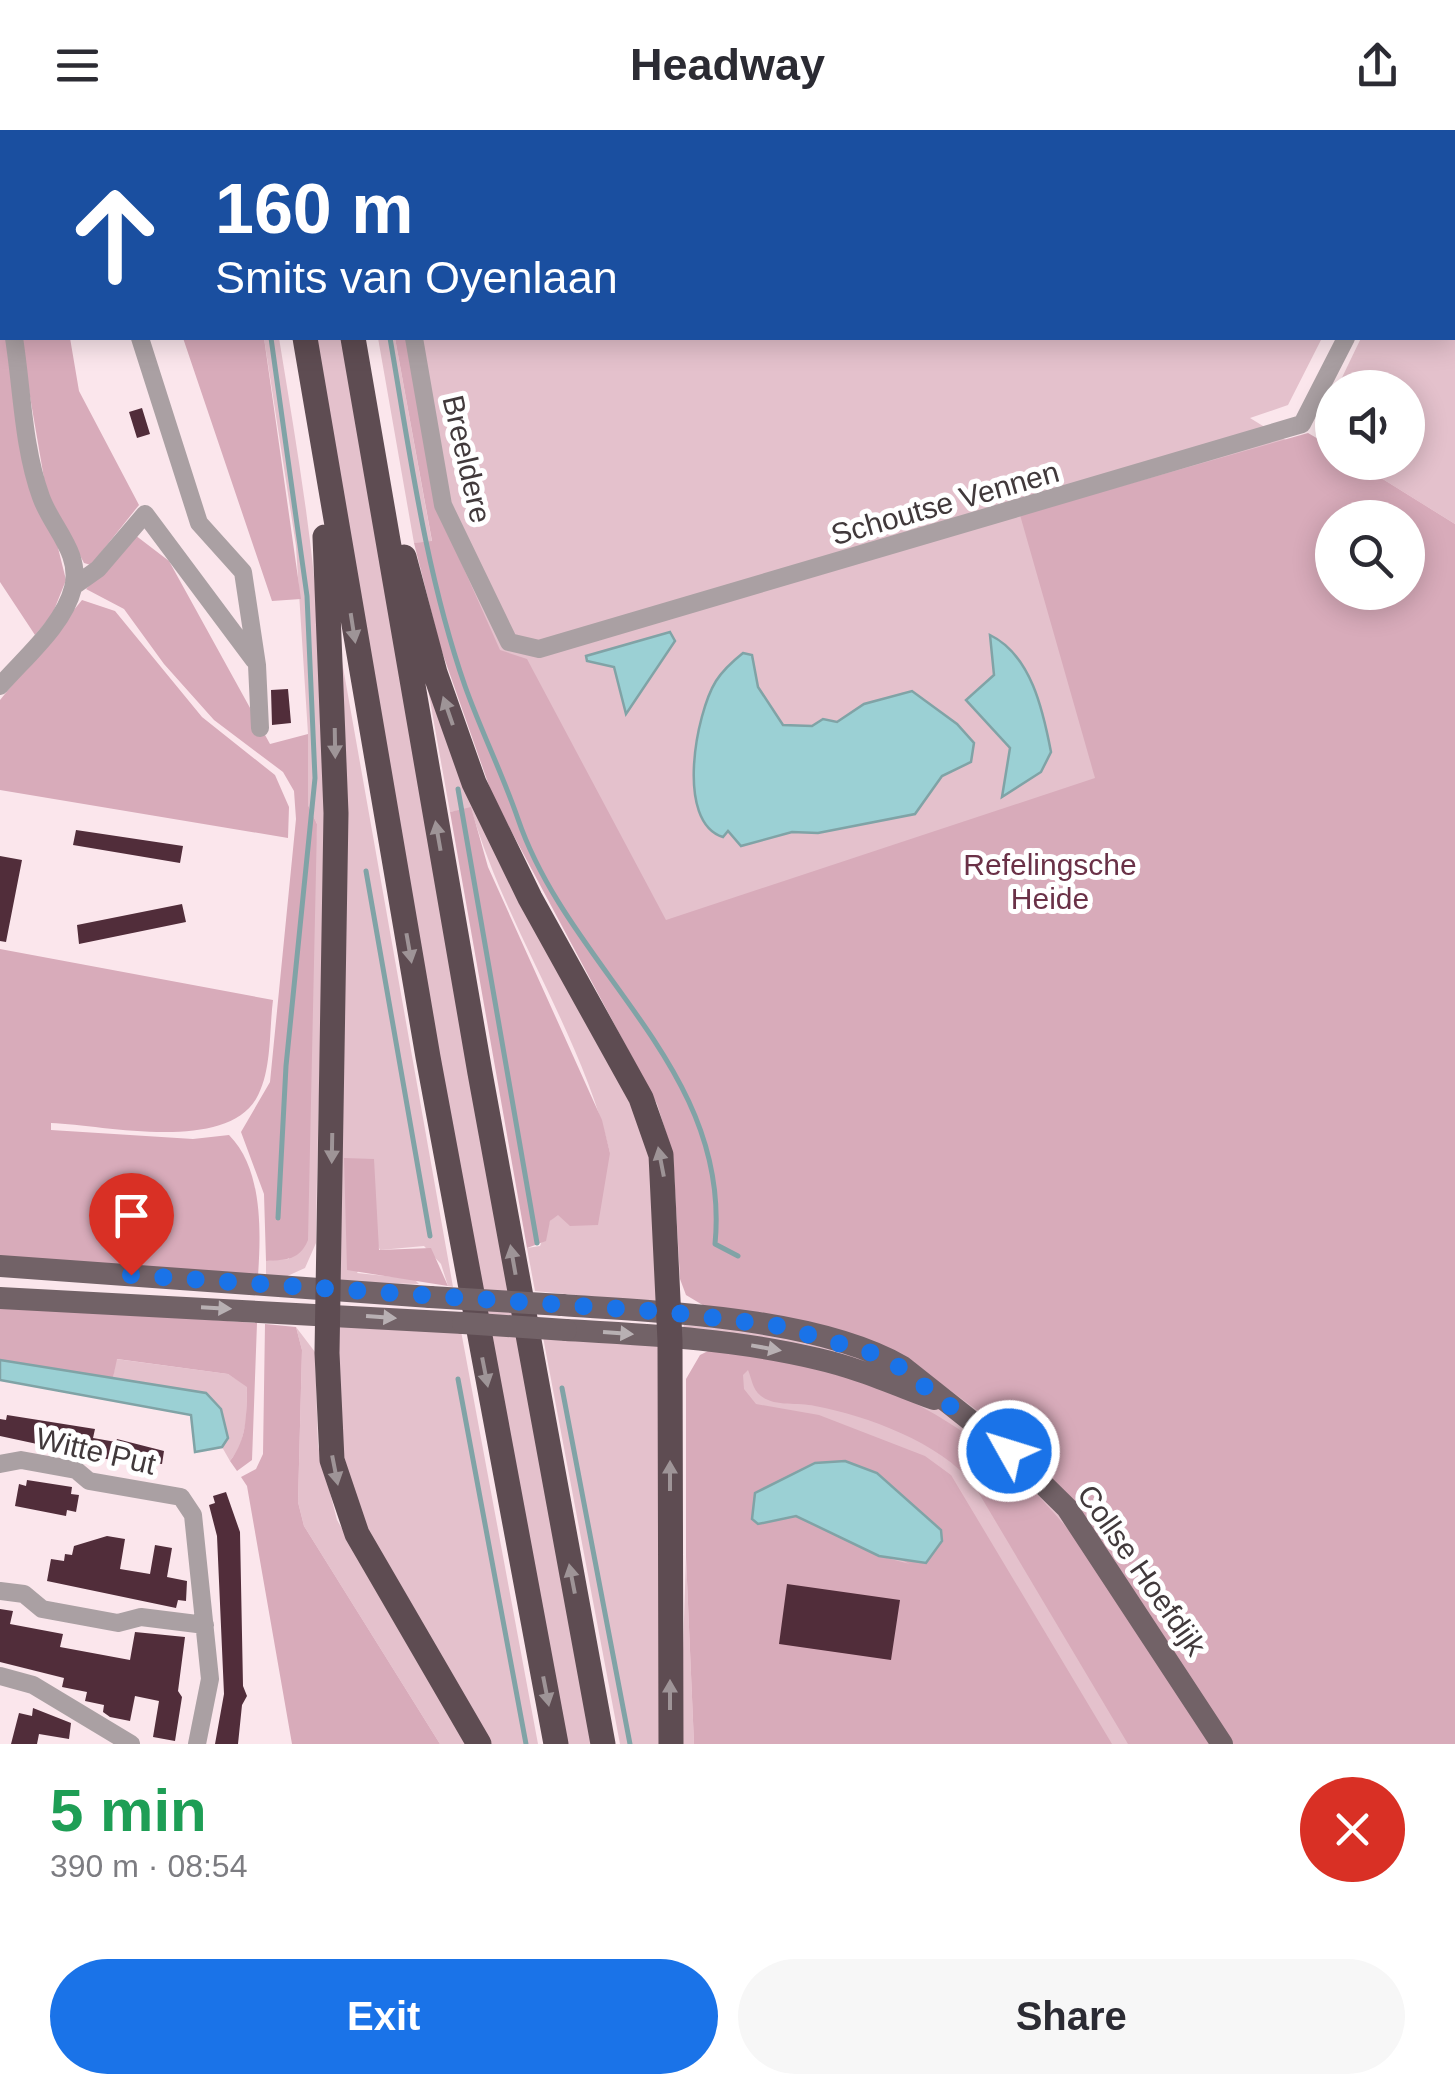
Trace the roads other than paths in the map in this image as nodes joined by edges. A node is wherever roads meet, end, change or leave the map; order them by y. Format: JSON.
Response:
{"nodes":[{"id":1,"x":14,"y":340,"type":"edge"},
{"id":2,"x":141,"y":340,"type":"edge"},
{"id":3,"x":305,"y":340,"type":"edge"},
{"id":4,"x":354,"y":340,"type":"edge"},
{"id":5,"x":414,"y":340,"type":"edge"},
{"id":6,"x":1345,"y":340,"type":"edge"},
{"id":7,"x":320,"y":428,"type":"junction"},
{"id":8,"x":372,"y":452,"type":"junction"},
{"id":9,"x":74,"y":586,"type":"junction"},
{"id":10,"x":510,"y":642,"type":"joint"},
{"id":11,"x":258,"y":665,"type":"junction"},
{"id":12,"x":0,"y":686,"type":"edge"},
{"id":13,"x":260,"y":728,"type":"dead end"},
{"id":14,"x":0,"y":1266,"type":"edge"},
{"id":15,"x":0,"y":1298,"type":"edge"},
{"id":16,"x":329,"y":1302,"type":"junction"},
{"id":17,"x":669,"y":1324,"type":"junction"},
{"id":18,"x":0,"y":1464,"type":"edge"},
{"id":19,"x":0,"y":1591,"type":"edge"},
{"id":20,"x":205,"y":1625,"type":"junction"},
{"id":21,"x":0,"y":1676,"type":"edge"},
{"id":22,"x":131,"y":1744,"type":"edge"},
{"id":23,"x":196,"y":1744,"type":"edge"},
{"id":24,"x":479,"y":1744,"type":"edge"},
{"id":25,"x":556,"y":1744,"type":"edge"},
{"id":26,"x":603,"y":1744,"type":"edge"},
{"id":27,"x":670,"y":1744,"type":"edge"},
{"id":28,"x":1222,"y":1744,"type":"edge"}],
"edges":[{"from":1,"to":9,"type":"street"},
{"from":2,"to":11,"type":"street"},
{"from":3,"to":7,"type":"highway"},
{"from":4,"to":8,"type":"highway"},
{"from":5,"to":10,"type":"street","name":"Breeldere"},
{"from":6,"to":10,"type":"street","name":"Schoutse Vennen"},
{"from":7,"to":16,"type":"highway","one_way":true},
{"from":7,"to":25,"type":"highway","one_way":true},
{"from":17,"to":8,"type":"highway","one_way":true},
{"from":26,"to":8,"type":"highway","one_way":true},
{"from":9,"to":11,"type":"street"},
{"from":9,"to":12,"type":"street"},
{"from":11,"to":13,"type":"street"},
{"from":14,"to":16,"type":"main road"},
{"from":15,"to":16,"type":"main road","one_way":true},
{"from":16,"to":17,"type":"main road","bridge":true},
{"from":16,"to":17,"type":"main road","one_way":true,"bridge":true},
{"from":16,"to":24,"type":"highway","one_way":true},
{"from":27,"to":17,"type":"highway","one_way":true},
{"from":17,"to":28,"type":"main road","name":"Collse Hoefdijk"},
{"from":18,"to":20,"type":"street","name":"Witte Put"},
{"from":19,"to":20,"type":"street"},
{"from":20,"to":23,"type":"street"},
{"from":21,"to":22,"type":"street"}]}
